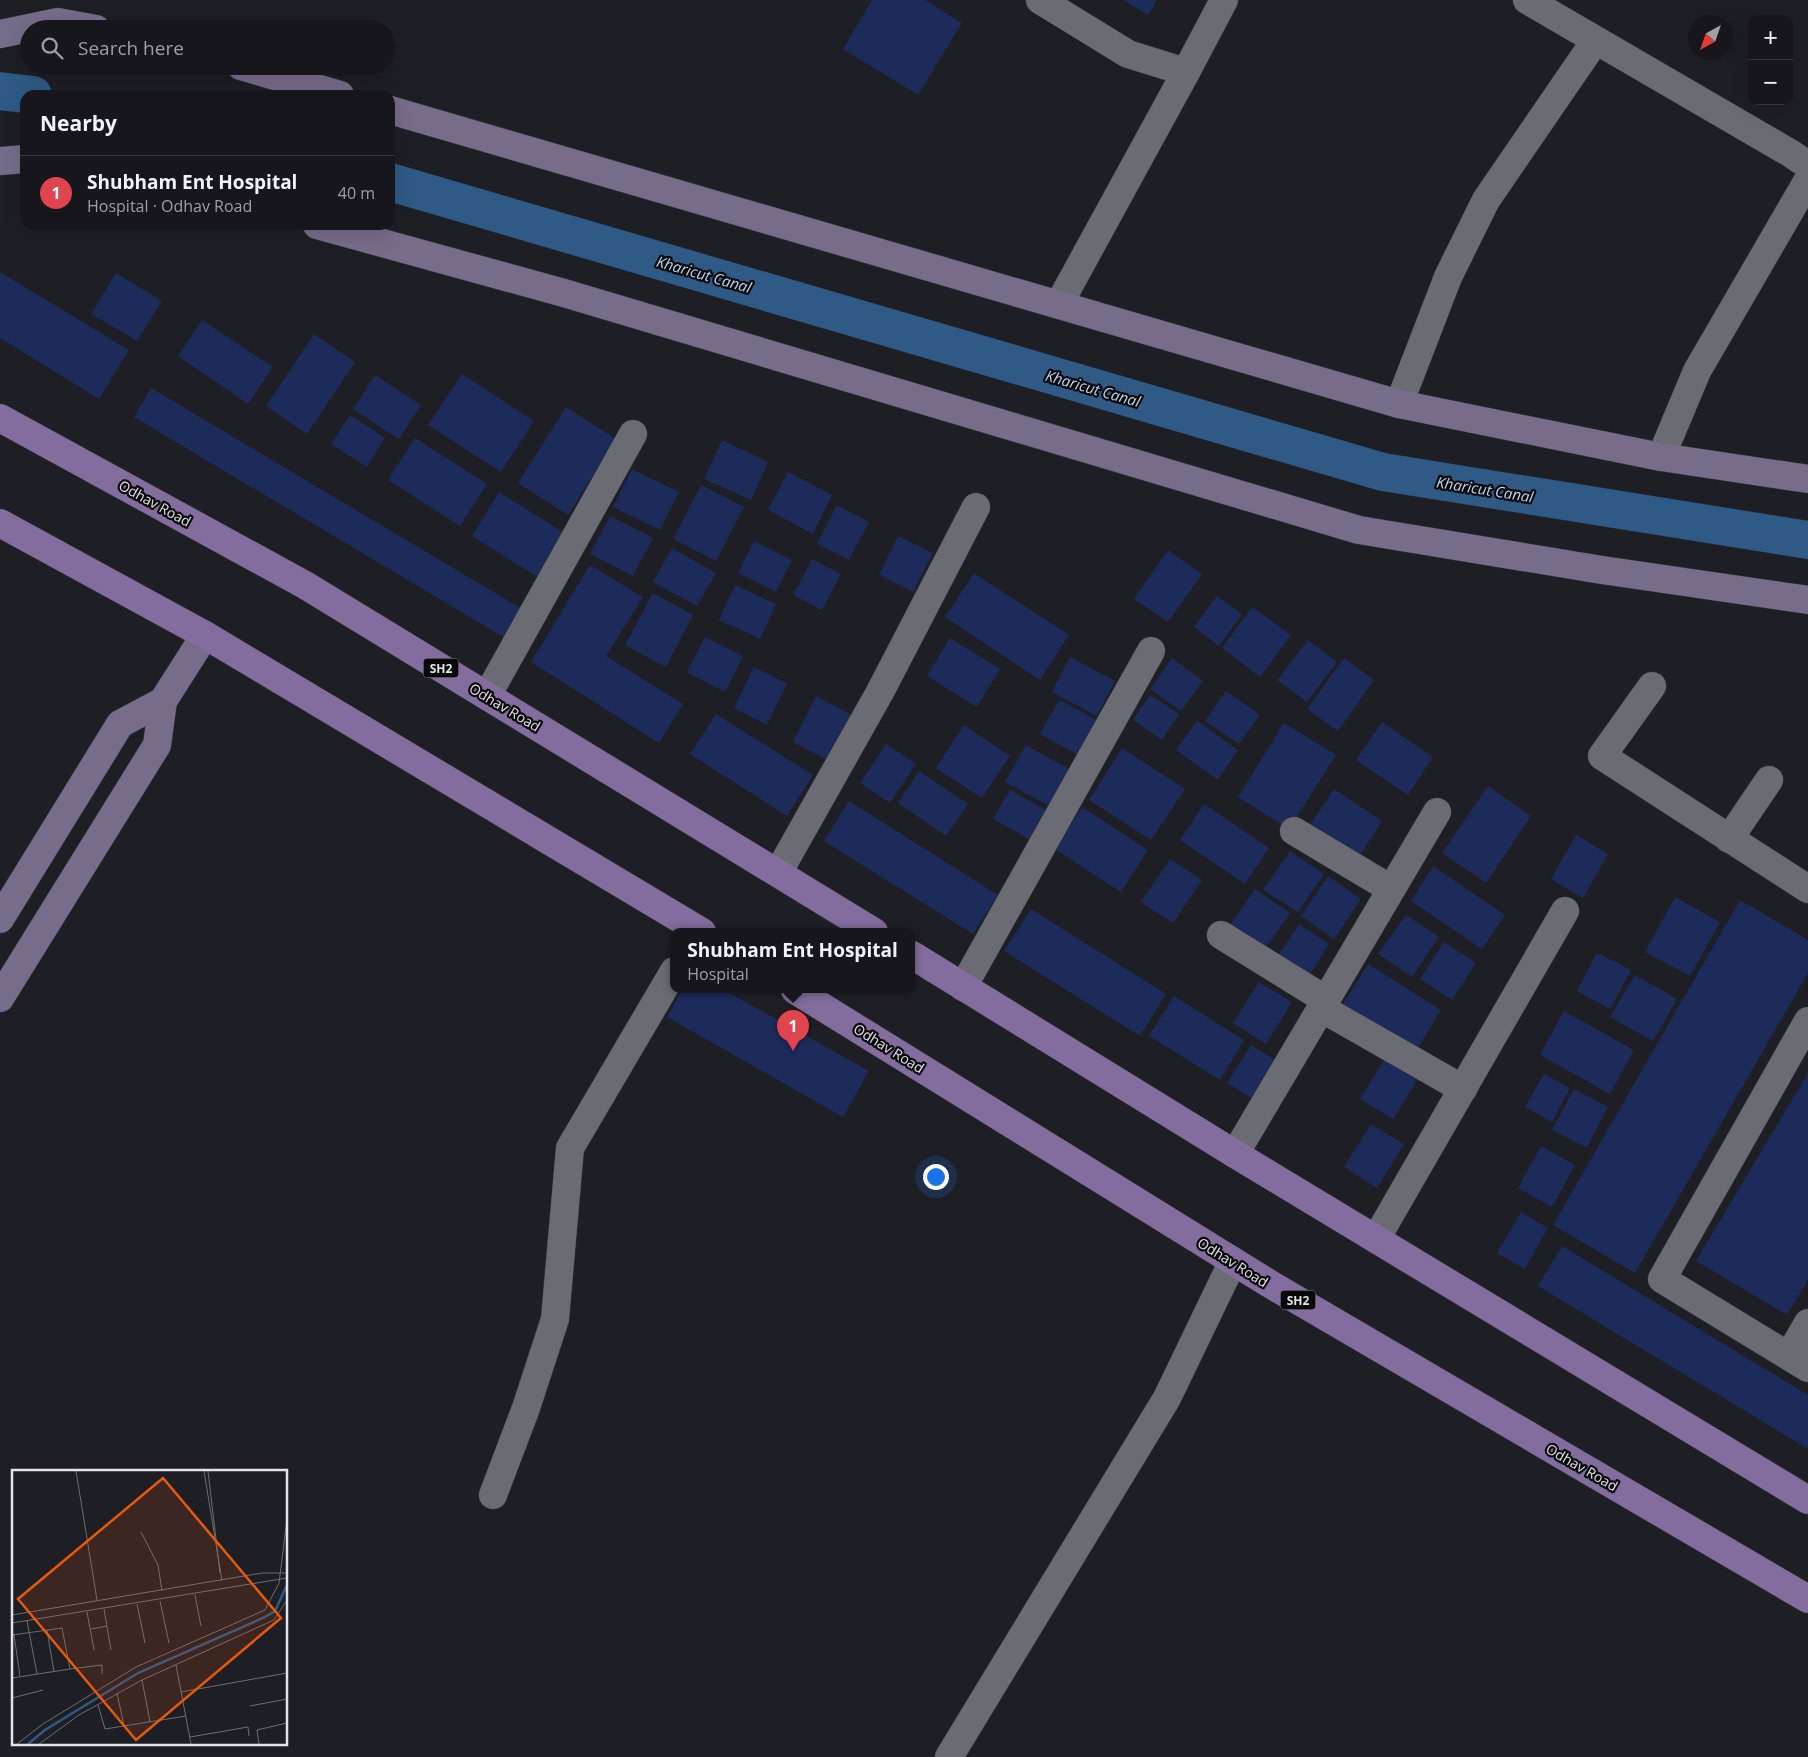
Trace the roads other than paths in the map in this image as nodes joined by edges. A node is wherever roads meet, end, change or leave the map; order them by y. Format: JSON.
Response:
{"nodes":[{"id":1,"x":1040,"y":0,"type":"edge"},
{"id":2,"x":1224,"y":0,"type":"edge"},
{"id":3,"x":1527,"y":0,"type":"edge"},
{"id":4,"x":20,"y":30,"type":"edge"},
{"id":5,"x":0,"y":34,"type":"edge"},
{"id":6,"x":1595,"y":40,"type":"junction"},
{"id":7,"x":1186,"y":72,"type":"junction"},
{"id":8,"x":272,"y":75,"type":"edge"},
{"id":9,"x":323,"y":90,"type":"edge"},
{"id":10,"x":395,"y":111,"type":"edge"},
{"id":11,"x":20,"y":159,"type":"edge"},
{"id":12,"x":0,"y":161,"type":"edge"},
{"id":13,"x":1808,"y":165,"type":"edge"},
{"id":14,"x":1808,"y":180,"type":"edge"},
{"id":15,"x":335,"y":230,"type":"edge"},
{"id":16,"x":1059,"y":304,"type":"junction"},
{"id":17,"x":1399,"y":404,"type":"junction"},
{"id":18,"x":0,"y":418,"type":"edge"},
{"id":19,"x":633,"y":434,"type":"dead end"},
{"id":20,"x":1660,"y":457,"type":"junction"},
{"id":21,"x":1808,"y":479,"type":"edge"},
{"id":22,"x":976,"y":506,"type":"dead end"},
{"id":23,"x":0,"y":523,"type":"edge"},
{"id":24,"x":1808,"y":600,"type":"edge"},
{"id":25,"x":205,"y":635,"type":"junction"},
{"id":26,"x":1151,"y":651,"type":"dead end"},
{"id":27,"x":1652,"y":686,"type":"dead end"},
{"id":28,"x":487,"y":696,"type":"junction"},
{"id":29,"x":163,"y":701,"type":"junction"},
{"id":30,"x":1769,"y":780,"type":"dead end"},
{"id":31,"x":1437,"y":812,"type":"dead end"},
{"id":32,"x":1294,"y":831,"type":"dead end"},
{"id":33,"x":1729,"y":839,"type":"junction"},
{"id":34,"x":778,"y":874,"type":"junction"},
{"id":35,"x":1391,"y":889,"type":"junction"},
{"id":36,"x":1808,"y":889,"type":"edge"},
{"id":37,"x":1565,"y":911,"type":"dead end"},
{"id":38,"x":0,"y":919,"type":"edge"},
{"id":39,"x":694,"y":928,"type":"edge"},
{"id":40,"x":867,"y":928,"type":"edge"},
{"id":41,"x":1221,"y":935,"type":"dead end"},
{"id":42,"x":915,"y":958,"type":"edge"},
{"id":43,"x":670,"y":977,"type":"edge"},
{"id":44,"x":963,"y":987,"type":"junction"},
{"id":45,"x":800,"y":993,"type":"edge"},
{"id":46,"x":0,"y":998,"type":"edge"},
{"id":47,"x":1323,"y":1004,"type":"junction"},
{"id":48,"x":1808,"y":1021,"type":"edge"},
{"id":49,"x":1463,"y":1089,"type":"junction"},
{"id":50,"x":1235,"y":1154,"type":"junction"},
{"id":51,"x":1376,"y":1239,"type":"junction"},
{"id":52,"x":1233,"y":1261,"type":"junction"},
{"id":53,"x":1808,"y":1323,"type":"edge"},
{"id":54,"x":1798,"y":1362,"type":"edge"},
{"id":55,"x":493,"y":1495,"type":"dead end"},
{"id":56,"x":1808,"y":1500,"type":"edge"},
{"id":57,"x":1808,"y":1599,"type":"edge"},
{"id":58,"x":949,"y":1757,"type":"edge"}],
"edges":[{"from":1,"to":7,"type":"street"},
{"from":2,"to":7,"type":"street"},
{"from":3,"to":6,"type":"street"},
{"from":4,"to":5,"type":"street"},
{"from":6,"to":13,"type":"street"},
{"from":6,"to":17,"type":"street"},
{"from":7,"to":16,"type":"street"},
{"from":8,"to":9,"type":"street"},
{"from":10,"to":16,"type":"street"},
{"from":11,"to":12,"type":"street"},
{"from":14,"to":20,"type":"street"},
{"from":15,"to":24,"type":"street"},
{"from":16,"to":17,"type":"street"},
{"from":17,"to":20,"type":"street"},
{"from":18,"to":28,"type":"main road","name":"Odhav Road","number":"SH2"},
{"from":19,"to":28,"type":"street"},
{"from":20,"to":21,"type":"street"},
{"from":22,"to":34,"type":"street"},
{"from":23,"to":25,"type":"main road"},
{"from":25,"to":29,"type":"street"},
{"from":25,"to":39,"type":"main road"},
{"from":26,"to":44,"type":"street"},
{"from":27,"to":33,"type":"street"},
{"from":28,"to":34,"type":"main road","name":"Odhav Road","number":"SH2"},
{"from":29,"to":38,"type":"street"},
{"from":29,"to":46,"type":"street"},
{"from":30,"to":33,"type":"street"},
{"from":31,"to":35,"type":"street"},
{"from":32,"to":35,"type":"street"},
{"from":33,"to":36,"type":"street"},
{"from":34,"to":40,"type":"main road","name":"Odhav Road","number":"SH2"},
{"from":35,"to":47,"type":"street"},
{"from":37,"to":49,"type":"street"},
{"from":41,"to":47,"type":"street"},
{"from":42,"to":44,"type":"main road"},
{"from":43,"to":55,"type":"street"},
{"from":44,"to":50,"type":"main road"},
{"from":45,"to":52,"type":"main road","name":"Odhav Road","number":"SH2"},
{"from":47,"to":49,"type":"street"},
{"from":47,"to":50,"type":"street"},
{"from":48,"to":54,"type":"street"},
{"from":49,"to":51,"type":"street"},
{"from":50,"to":51,"type":"main road"},
{"from":51,"to":56,"type":"main road"},
{"from":52,"to":57,"type":"main road","name":"Odhav Road","number":"SH2"},
{"from":52,"to":58,"type":"street"},
{"from":53,"to":54,"type":"street"}]}
